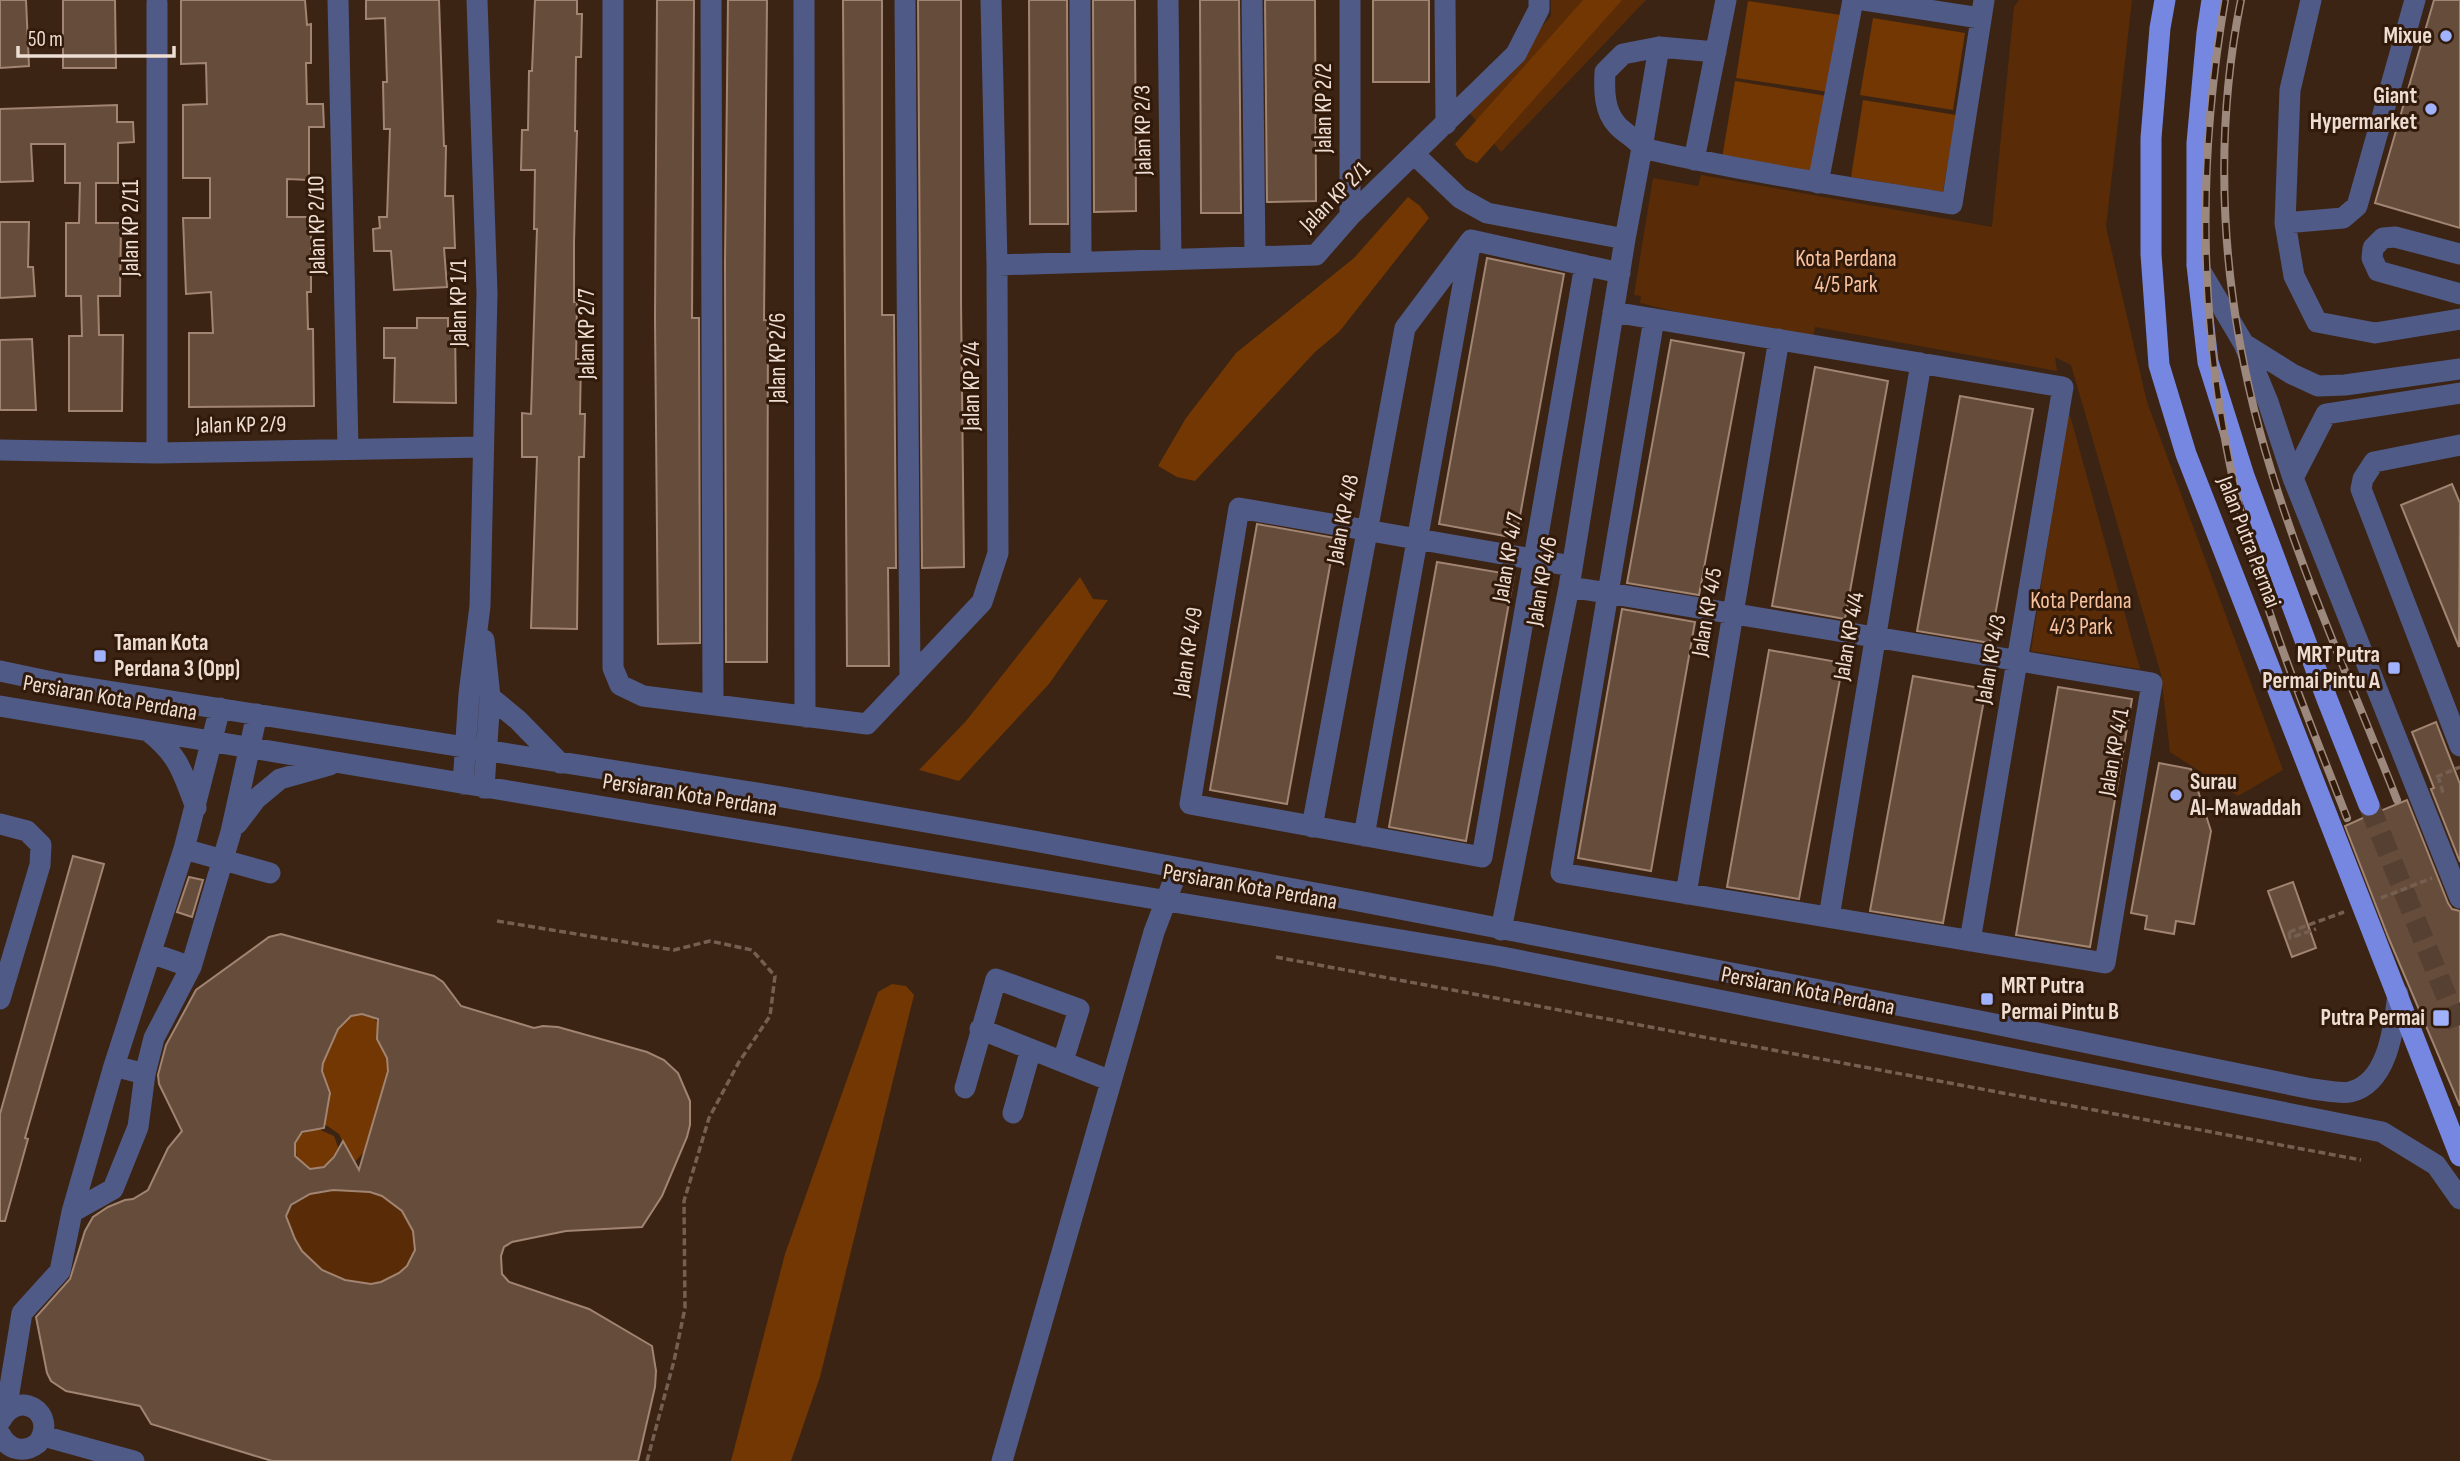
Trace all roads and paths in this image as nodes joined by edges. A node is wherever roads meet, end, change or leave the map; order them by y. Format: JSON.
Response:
{"nodes":[{"id":1,"x":338,"y":0,"type":"edge"},
{"id":2,"x":477,"y":0,"type":"edge"},
{"id":3,"x":613,"y":0,"type":"edge"},
{"id":4,"x":711,"y":0,"type":"edge"},
{"id":5,"x":804,"y":0,"type":"edge"},
{"id":6,"x":905,"y":0,"type":"edge"},
{"id":7,"x":991,"y":0,"type":"edge"},
{"id":8,"x":1080,"y":0,"type":"edge"},
{"id":9,"x":1168,"y":0,"type":"edge"},
{"id":10,"x":1252,"y":0,"type":"edge"},
{"id":11,"x":1349,"y":0,"type":"edge"},
{"id":12,"x":1445,"y":0,"type":"edge"},
{"id":13,"x":1539,"y":0,"type":"edge"},
{"id":14,"x":1726,"y":0,"type":"edge"},
{"id":15,"x":1853,"y":0,"type":"edge"},
{"id":16,"x":1864,"y":0,"type":"edge"},
{"id":17,"x":2165,"y":0,"type":"edge"},
{"id":18,"x":2212,"y":0,"type":"edge"},
{"id":19,"x":2311,"y":0,"type":"edge"},
{"id":20,"x":2415,"y":0,"type":"edge"},
{"id":21,"x":157,"y":3,"type":"dead end"},
{"id":22,"x":1982,"y":9,"type":"edge"},
{"id":23,"x":1659,"y":47,"type":"junction"},
{"id":24,"x":1716,"y":52,"type":"junction"},
{"id":25,"x":1446,"y":124,"type":"junction"},
{"id":26,"x":1642,"y":148,"type":"junction"},
{"id":27,"x":1415,"y":155,"type":"junction"},
{"id":28,"x":1695,"y":160,"type":"junction"},
{"id":29,"x":1818,"y":183,"type":"junction"},
{"id":30,"x":1350,"y":216,"type":"junction"},
{"id":31,"x":2290,"y":222,"type":"junction"},
{"id":32,"x":1625,"y":239,"type":"junction"},
{"id":33,"x":1471,"y":240,"type":"junction"},
{"id":34,"x":2460,"y":254,"type":"edge"},
{"id":35,"x":1255,"y":257,"type":"junction"},
{"id":36,"x":1171,"y":260,"type":"junction"},
{"id":37,"x":1081,"y":261,"type":"junction"},
{"id":38,"x":997,"y":265,"type":"junction"},
{"id":39,"x":1585,"y":265,"type":"junction"},
{"id":40,"x":2197,"y":265,"type":"junction"},
{"id":41,"x":1620,"y":273,"type":"junction"},
{"id":42,"x":2460,"y":294,"type":"edge"},
{"id":43,"x":1613,"y":312,"type":"junction"},
{"id":44,"x":1654,"y":319,"type":"junction"},
{"id":45,"x":2460,"y":319,"type":"edge"},
{"id":46,"x":1779,"y":339,"type":"junction"},
{"id":47,"x":2244,"y":344,"type":"junction"},
{"id":48,"x":1922,"y":363,"type":"junction"},
{"id":49,"x":2460,"y":369,"type":"edge"},
{"id":50,"x":2460,"y":393,"type":"edge"},
{"id":51,"x":2460,"y":446,"type":"edge"},
{"id":52,"x":483,"y":447,"type":"junction"},
{"id":53,"x":348,"y":449,"type":"junction"},
{"id":54,"x":0,"y":450,"type":"edge"},
{"id":55,"x":157,"y":453,"type":"junction"},
{"id":56,"x":2292,"y":478,"type":"junction"},
{"id":57,"x":1367,"y":530,"type":"junction"},
{"id":58,"x":1416,"y":539,"type":"junction"},
{"id":59,"x":1534,"y":559,"type":"junction"},
{"id":60,"x":1570,"y":576,"type":"junction"},
{"id":61,"x":1608,"y":593,"type":"junction"},
{"id":62,"x":480,"y":606,"type":"junction"},
{"id":63,"x":1733,"y":614,"type":"junction"},
{"id":64,"x":1875,"y":638,"type":"junction"},
{"id":65,"x":2017,"y":661,"type":"junction"},
{"id":66,"x":0,"y":671,"type":"edge"},
{"id":67,"x":910,"y":680,"type":"junction"},
{"id":68,"x":490,"y":697,"type":"junction"},
{"id":69,"x":713,"y":704,"type":"junction"},
{"id":70,"x":0,"y":706,"type":"edge"},
{"id":71,"x":219,"y":708,"type":"junction"},
{"id":72,"x":257,"y":714,"type":"junction"},
{"id":73,"x":805,"y":717,"type":"junction"},
{"id":74,"x":148,"y":731,"type":"junction"},
{"id":75,"x":212,"y":742,"type":"junction"},
{"id":76,"x":2460,"y":746,"type":"edge"},
{"id":77,"x":465,"y":748,"type":"junction"},
{"id":78,"x":251,"y":749,"type":"junction"},
{"id":79,"x":487,"y":751,"type":"junction"},
{"id":80,"x":335,"y":763,"type":"junction"},
{"id":81,"x":560,"y":763,"type":"junction"},
{"id":82,"x":2460,"y":767,"type":"edge"},
{"id":83,"x":463,"y":784,"type":"junction"},
{"id":84,"x":2414,"y":786,"type":"junction"},
{"id":85,"x":484,"y":788,"type":"junction"},
{"id":86,"x":2369,"y":805,"type":"tunnel mouth"},
{"id":87,"x":195,"y":808,"type":"junction"},
{"id":88,"x":0,"y":824,"type":"edge"},
{"id":89,"x":1312,"y":827,"type":"junction"},
{"id":90,"x":231,"y":832,"type":"junction"},
{"id":91,"x":1364,"y":836,"type":"junction"},
{"id":92,"x":184,"y":849,"type":"junction"},
{"id":93,"x":222,"y":860,"type":"junction"},
{"id":94,"x":1178,"y":869,"type":"junction"},
{"id":95,"x":270,"y":873,"type":"dead end"},
{"id":96,"x":1686,"y":894,"type":"junction"},
{"id":97,"x":2460,"y":898,"type":"edge"},
{"id":98,"x":1168,"y":900,"type":"junction"},
{"id":99,"x":1829,"y":917,"type":"junction"},
{"id":100,"x":497,"y":921,"type":"dead end"},
{"id":101,"x":2316,"y":929,"type":"dead end"},
{"id":102,"x":1501,"y":930,"type":"junction"},
{"id":103,"x":2288,"y":932,"type":"dead end"},
{"id":104,"x":1970,"y":941,"type":"junction"},
{"id":105,"x":152,"y":953,"type":"junction"},
{"id":106,"x":1276,"y":957,"type":"dead end"},
{"id":107,"x":191,"y":967,"type":"junction"},
{"id":108,"x":2398,"y":994,"type":"junction"},
{"id":109,"x":0,"y":999,"type":"edge"},
{"id":110,"x":980,"y":1029,"type":"junction"},
{"id":111,"x":1031,"y":1049,"type":"junction"},
{"id":112,"x":1063,"y":1061,"type":"junction"},
{"id":113,"x":114,"y":1066,"type":"junction"},
{"id":114,"x":145,"y":1074,"type":"junction"},
{"id":115,"x":1111,"y":1081,"type":"junction"},
{"id":116,"x":965,"y":1088,"type":"dead end"},
{"id":117,"x":1013,"y":1113,"type":"dead end"},
{"id":118,"x":2460,"y":1156,"type":"edge"},
{"id":119,"x":2361,"y":1160,"type":"dead end"},
{"id":120,"x":2460,"y":1199,"type":"edge"},
{"id":121,"x":72,"y":1212,"type":"junction"},
{"id":122,"x":3,"y":1417,"type":"edge"},
{"id":123,"x":0,"y":1434,"type":"edge"},
{"id":124,"x":43,"y":1436,"type":"junction"},
{"id":125,"x":134,"y":1461,"type":"edge"},
{"id":126,"x":647,"y":1461,"type":"edge"},
{"id":127,"x":1002,"y":1461,"type":"edge"}],
"edges":[{"from":1,"to":53,"type":"street","name":"Jalan KP 2/10"},
{"from":2,"to":52,"type":"street","name":"Jalan KP 1/1"},
{"from":3,"to":69,"type":"street","name":"Jalan KP 2/7"},
{"from":4,"to":69,"type":"street"},
{"from":5,"to":73,"type":"street","name":"Jalan KP 2/6"},
{"from":6,"to":67,"type":"street"},
{"from":7,"to":38,"type":"street","name":"Jalan KP 2/4"},
{"from":8,"to":37,"type":"street"},
{"from":9,"to":36,"type":"street","name":"Jalan KP 2/3"},
{"from":10,"to":35,"type":"street"},
{"from":11,"to":30,"type":"street","name":"Jalan KP 2/2"},
{"from":12,"to":25,"type":"street"},
{"from":13,"to":25,"type":"street","name":"Jalan KP 2/1"},
{"from":14,"to":24,"type":"street"},
{"from":15,"to":29,"type":"street"},
{"from":16,"to":22,"type":"street"},
{"from":17,"to":108,"type":"main road","name":"Jalan Putra Permai"},
{"from":18,"to":40,"type":"main road","name":"Jalan Putra Permai"},
{"from":19,"to":31,"type":"street"},
{"from":20,"to":31,"type":"street"},
{"from":21,"to":55,"type":"street","name":"Jalan KP 2/11"},
{"from":22,"to":29,"type":"street"},
{"from":23,"to":24,"type":"street"},
{"from":23,"to":26,"type":"street","name":"Jalan KP 4/6"},
{"from":23,"to":26,"type":"street"},
{"from":24,"to":28,"type":"street"},
{"from":25,"to":27,"type":"street","name":"Jalan KP 2/1"},
{"from":26,"to":28,"type":"street"},
{"from":26,"to":32,"type":"street","name":"Jalan KP 4/6"},
{"from":27,"to":30,"type":"street","name":"Jalan KP 2/1"},
{"from":27,"to":32,"type":"street"},
{"from":28,"to":29,"type":"street"},
{"from":30,"to":35,"type":"street","name":"Jalan KP 2/1"},
{"from":31,"to":45,"type":"street"},
{"from":32,"to":41,"type":"street","name":"Jalan KP 4/6"},
{"from":33,"to":39,"type":"street"},
{"from":33,"to":57,"type":"street","name":"Jalan KP 4/8"},
{"from":33,"to":58,"type":"street"},
{"from":34,"to":42,"type":"street"},
{"from":35,"to":36,"type":"street","name":"Jalan KP 2/1"},
{"from":36,"to":37,"type":"street","name":"Jalan KP 2/1"},
{"from":37,"to":38,"type":"street","name":"Jalan KP 2/1"},
{"from":38,"to":67,"type":"street","name":"Jalan KP 2/4"},
{"from":39,"to":41,"type":"street"},
{"from":39,"to":59,"type":"street","name":"Jalan KP 4/7"},
{"from":40,"to":47,"type":"street"},
{"from":40,"to":86,"type":"main road","name":"Jalan Putra Permai"},
{"from":41,"to":43,"type":"street","name":"Jalan KP 4/6"},
{"from":43,"to":44,"type":"street"},
{"from":43,"to":60,"type":"street","name":"Jalan KP 4/6"},
{"from":44,"to":46,"type":"street"},
{"from":44,"to":61,"type":"street"},
{"from":46,"to":48,"type":"street"},
{"from":46,"to":63,"type":"street","name":"Jalan KP 4/5"},
{"from":47,"to":49,"type":"street"},
{"from":47,"to":56,"type":"street"},
{"from":48,"to":64,"type":"street","name":"Jalan KP 4/4"},
{"from":48,"to":65,"type":"street","name":"Jalan KP 4/3"},
{"from":50,"to":56,"type":"street"},
{"from":51,"to":76,"type":"street"},
{"from":52,"to":53,"type":"street","name":"Jalan KP 2/9"},
{"from":52,"to":62,"type":"street","name":"Jalan KP 1/1"},
{"from":53,"to":55,"type":"street","name":"Jalan KP 2/9"},
{"from":54,"to":55,"type":"street","name":"Jalan KP 2/9"},
{"from":56,"to":84,"type":"street"},
{"from":57,"to":58,"type":"street"},
{"from":57,"to":89,"type":"street","name":"Jalan KP 4/8"},
{"from":57,"to":89,"type":"street","name":"Jalan KP 4/9"},
{"from":58,"to":59,"type":"street"},
{"from":58,"to":91,"type":"street"},
{"from":59,"to":60,"type":"street"},
{"from":59,"to":91,"type":"street","name":"Jalan KP 4/7"},
{"from":60,"to":61,"type":"street"},
{"from":60,"to":102,"type":"street","name":"Jalan KP 4/6"},
{"from":61,"to":63,"type":"street"},
{"from":61,"to":96,"type":"street"},
{"from":62,"to":68,"type":"street","name":"Jalan KP 1/1"},
{"from":62,"to":77,"type":"street","name":"Jalan KP 1/1"},
{"from":63,"to":64,"type":"street"},
{"from":63,"to":96,"type":"street","name":"Jalan KP 4/5"},
{"from":64,"to":65,"type":"street"},
{"from":64,"to":99,"type":"street","name":"Jalan KP 4/4"},
{"from":65,"to":104,"type":"street","name":"Jalan KP 4/3"},
{"from":65,"to":104,"type":"street","name":"Jalan KP 4/1"},
{"from":66,"to":71,"type":"street","name":"Persiaran Kota Perdana"},
{"from":67,"to":73,"type":"street","name":"Jalan KP 2/4"},
{"from":68,"to":79,"type":"street","name":"Jalan KP 1/1"},
{"from":68,"to":81,"type":"street"},
{"from":69,"to":73,"type":"street"},
{"from":70,"to":74,"type":"street","name":"Persiaran Kota Perdana"},
{"from":71,"to":72,"type":"street","name":"Persiaran Kota Perdana"},
{"from":71,"to":75,"type":"street"},
{"from":72,"to":77,"type":"street","name":"Persiaran Kota Perdana"},
{"from":72,"to":78,"type":"street"},
{"from":74,"to":75,"type":"street","name":"Persiaran Kota Perdana"},
{"from":74,"to":87,"type":"street"},
{"from":75,"to":78,"type":"street","name":"Persiaran Kota Perdana"},
{"from":75,"to":87,"type":"street"},
{"from":77,"to":79,"type":"street","name":"Persiaran Kota Perdana"},
{"from":77,"to":83,"type":"street","name":"Jalan KP 1/1"},
{"from":78,"to":80,"type":"street","name":"Persiaran Kota Perdana"},
{"from":78,"to":90,"type":"street"},
{"from":79,"to":81,"type":"street","name":"Persiaran Kota Perdana"},
{"from":79,"to":85,"type":"street","name":"Jalan KP 1/1"},
{"from":80,"to":83,"type":"street","name":"Persiaran Kota Perdana"},
{"from":80,"to":90,"type":"street"},
{"from":81,"to":94,"type":"street","name":"Persiaran Kota Perdana"},
{"from":82,"to":84,"type":"path"},
{"from":83,"to":85,"type":"street","name":"Persiaran Kota Perdana"},
{"from":84,"to":97,"type":"street"},
{"from":85,"to":98,"type":"street","name":"Persiaran Kota Perdana"},
{"from":87,"to":92,"type":"street"},
{"from":88,"to":109,"type":"street"},
{"from":89,"to":91,"type":"street"},
{"from":90,"to":93,"type":"street"},
{"from":92,"to":93,"type":"street"},
{"from":92,"to":105,"type":"street"},
{"from":93,"to":95,"type":"street"},
{"from":93,"to":107,"type":"street"},
{"from":94,"to":98,"type":"street"},
{"from":94,"to":102,"type":"street","name":"Persiaran Kota Perdana"},
{"from":96,"to":99,"type":"street"},
{"from":98,"to":115,"type":"street"},
{"from":98,"to":120,"type":"street","name":"Persiaran Kota Perdana"},
{"from":99,"to":104,"type":"street"},
{"from":100,"to":126,"type":"path"},
{"from":101,"to":103,"type":"path"},
{"from":102,"to":108,"type":"street","name":"Persiaran Kota Perdana"},
{"from":105,"to":107,"type":"street"},
{"from":105,"to":113,"type":"street"},
{"from":106,"to":119,"type":"path"},
{"from":107,"to":114,"type":"street"},
{"from":108,"to":118,"type":"main road","name":"Jalan Putra Permai"},
{"from":110,"to":111,"type":"street"},
{"from":110,"to":112,"type":"street"},
{"from":110,"to":116,"type":"street"},
{"from":111,"to":112,"type":"street"},
{"from":111,"to":117,"type":"street"},
{"from":112,"to":115,"type":"street"},
{"from":113,"to":114,"type":"street"},
{"from":113,"to":121,"type":"street"},
{"from":114,"to":121,"type":"street"},
{"from":115,"to":127,"type":"street"},
{"from":121,"to":122,"type":"street"},
{"from":122,"to":124,"type":"street"},
{"from":123,"to":124,"type":"street"},
{"from":124,"to":125,"type":"street"}]}
